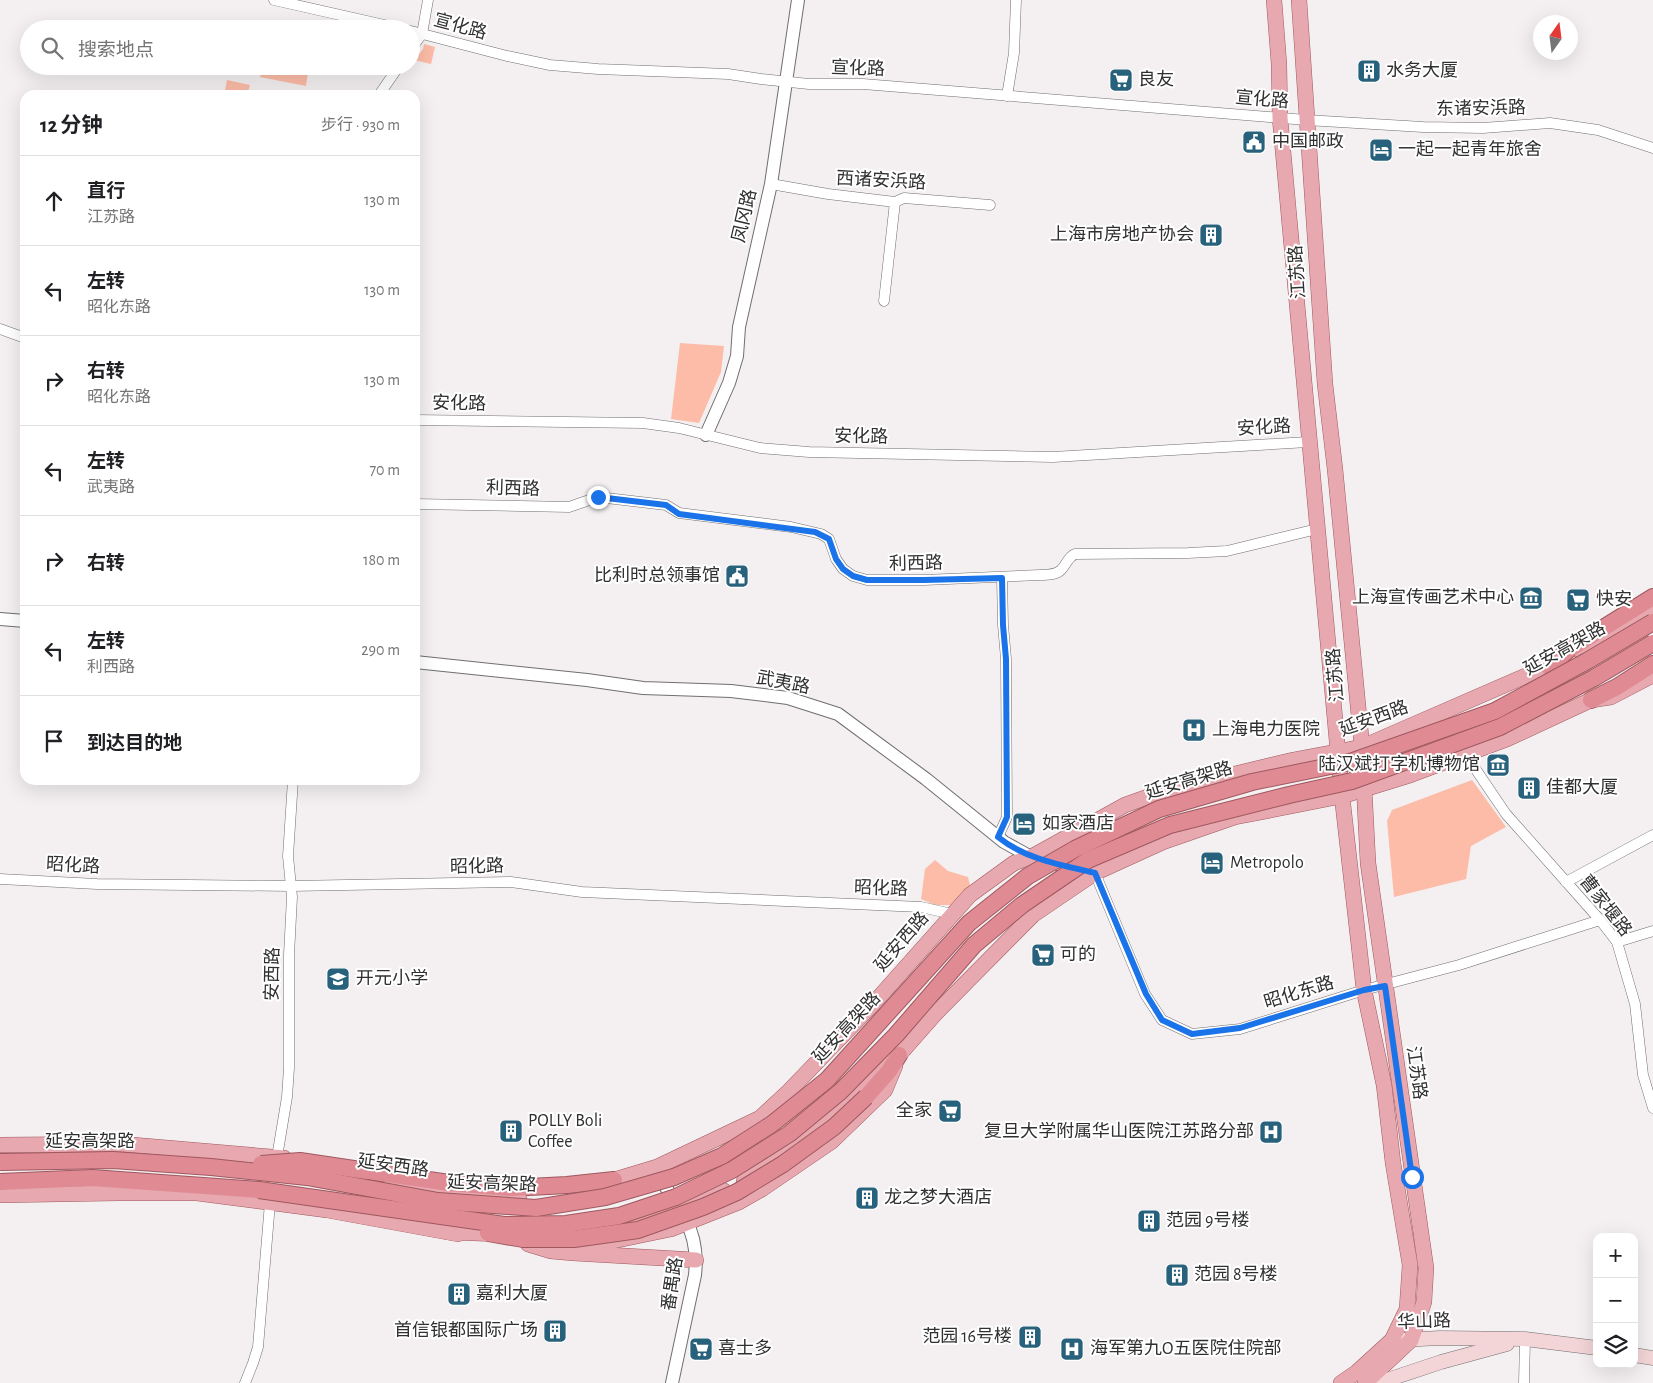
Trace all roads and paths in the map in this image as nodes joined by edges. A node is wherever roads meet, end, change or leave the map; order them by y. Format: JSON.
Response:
{"nodes":[{"id":1,"x":274,"y":0,"type":"edge"},
{"id":2,"x":428,"y":0,"type":"edge"},
{"id":3,"x":798,"y":0,"type":"edge"},
{"id":4,"x":1016,"y":0,"type":"edge"},
{"id":5,"x":1274,"y":0,"type":"edge"},
{"id":6,"x":1299,"y":0,"type":"edge"},
{"id":7,"x":362,"y":20,"type":"edge"},
{"id":8,"x":420,"y":22,"type":"edge"},
{"id":9,"x":420,"y":34,"type":"edge"},
{"id":10,"x":393,"y":75,"type":"edge"},
{"id":11,"x":785,"y":82,"type":"junction"},
{"id":12,"x":382,"y":90,"type":"edge"},
{"id":13,"x":1007,"y":96,"type":"junction"},
{"id":14,"x":1280,"y":118,"type":"junction"},
{"id":15,"x":1306,"y":120,"type":"junction"},
{"id":16,"x":1653,"y":148,"type":"edge"},
{"id":17,"x":770,"y":184,"type":"junction"},
{"id":18,"x":895,"y":202,"type":"junction"},
{"id":19,"x":990,"y":205,"type":"dead end"},
{"id":20,"x":884,"y":301,"type":"dead end"},
{"id":21,"x":0,"y":329,"type":"edge"},
{"id":22,"x":20,"y":336,"type":"edge"},
{"id":23,"x":420,"y":420,"type":"edge"},
{"id":24,"x":706,"y":435,"type":"junction"},
{"id":25,"x":1308,"y":442,"type":"junction"},
{"id":26,"x":420,"y":504,"type":"edge"},
{"id":27,"x":1317,"y":529,"type":"junction"},
{"id":28,"x":1002,"y":578,"type":"junction"},
{"id":29,"x":1653,"y":597,"type":"edge"},
{"id":30,"x":1653,"y":609,"type":"edge"},
{"id":31,"x":0,"y":619,"type":"edge"},
{"id":32,"x":20,"y":621,"type":"edge"},
{"id":33,"x":1653,"y":622,"type":"edge"},
{"id":34,"x":1653,"y":643,"type":"edge"},
{"id":35,"x":420,"y":663,"type":"edge"},
{"id":36,"x":1549,"y":667,"type":"junction"},
{"id":37,"x":1651,"y":667,"type":"edge"},
{"id":38,"x":1590,"y":700,"type":"joint"},
{"id":39,"x":1362,"y":747,"type":"junction"},
{"id":40,"x":1339,"y":752,"type":"junction"},
{"id":41,"x":1466,"y":755,"type":"junction"},
{"id":42,"x":293,"y":785,"type":"edge"},
{"id":43,"x":1364,"y":789,"type":"junction"},
{"id":44,"x":1342,"y":796,"type":"junction"},
{"id":45,"x":1653,"y":835,"type":"edge"},
{"id":46,"x":998,"y":837,"type":"junction"},
{"id":47,"x":1031,"y":857,"type":"junction"},
{"id":48,"x":1095,"y":873,"type":"junction"},
{"id":49,"x":0,"y":879,"type":"edge"},
{"id":50,"x":1566,"y":882,"type":"junction"},
{"id":51,"x":291,"y":886,"type":"junction"},
{"id":52,"x":952,"y":914,"type":"junction"},
{"id":53,"x":1600,"y":920,"type":"junction"},
{"id":54,"x":1653,"y":931,"type":"edge"},
{"id":55,"x":1617,"y":942,"type":"junction"},
{"id":56,"x":1385,"y":986,"type":"junction"},
{"id":57,"x":1364,"y":990,"type":"junction"},
{"id":58,"x":899,"y":1055,"type":"junction"},
{"id":59,"x":1653,"y":1108,"type":"edge"},
{"id":60,"x":0,"y":1145,"type":"edge"},
{"id":61,"x":38,"y":1145,"type":"junction"},
{"id":62,"x":0,"y":1162,"type":"edge"},
{"id":63,"x":84,"y":1163,"type":"junction"},
{"id":64,"x":276,"y":1163,"type":"junction"},
{"id":65,"x":211,"y":1166,"type":"junction"},
{"id":66,"x":657,"y":1167,"type":"junction"},
{"id":67,"x":614,"y":1180,"type":"junction"},
{"id":68,"x":0,"y":1182,"type":"edge"},
{"id":69,"x":0,"y":1195,"type":"edge"},
{"id":70,"x":270,"y":1203,"type":"junction"},
{"id":71,"x":677,"y":1208,"type":"junction"},
{"id":72,"x":687,"y":1223,"type":"junction"},
{"id":73,"x":450,"y":1225,"type":"junction"},
{"id":74,"x":528,"y":1244,"type":"junction"},
{"id":75,"x":696,"y":1260,"type":"junction"},
{"id":76,"x":1525,"y":1339,"type":"junction"},
{"id":77,"x":1392,"y":1340,"type":"junction"},
{"id":78,"x":1410,"y":1340,"type":"junction"},
{"id":79,"x":1593,"y":1348,"type":"edge"},
{"id":80,"x":1638,"y":1356,"type":"edge"},
{"id":81,"x":1653,"y":1358,"type":"edge"},
{"id":82,"x":245,"y":1383,"type":"edge"},
{"id":83,"x":672,"y":1383,"type":"edge"},
{"id":84,"x":1341,"y":1383,"type":"edge"},
{"id":85,"x":1365,"y":1383,"type":"edge"},
{"id":86,"x":1378,"y":1383,"type":"edge"},
{"id":87,"x":1524,"y":1383,"type":"edge"}],
"edges":[{"from":1,"to":7,"type":"street"},
{"from":2,"to":8,"type":"street"},
{"from":3,"to":11,"type":"street","name":"凤冈路"},
{"from":4,"to":13,"type":"street"},
{"from":5,"to":14,"type":"main road","name":"江苏路"},
{"from":6,"to":15,"type":"main road","name":"江苏路"},
{"from":9,"to":11,"type":"street","name":"宣化路"},
{"from":10,"to":12,"type":"street"},
{"from":11,"to":13,"type":"street","name":"宣化路"},
{"from":11,"to":17,"type":"street","name":"凤冈路"},
{"from":13,"to":14,"type":"street","name":"宣化路"},
{"from":14,"to":15,"type":"street","name":"宣化路"},
{"from":14,"to":25,"type":"main road","name":"江苏路"},
{"from":15,"to":16,"type":"street","name":"东诸安浜路"},
{"from":15,"to":39,"type":"main road","name":"江苏路"},
{"from":17,"to":18,"type":"street","name":"西诸安浜路"},
{"from":17,"to":24,"type":"street","name":"凤冈路"},
{"from":18,"to":19,"type":"street","name":"西诸安浜路"},
{"from":18,"to":20,"type":"street"},
{"from":21,"to":22,"type":"street"},
{"from":23,"to":24,"type":"street","name":"安化路"},
{"from":24,"to":25,"type":"street","name":"安化路"},
{"from":25,"to":27,"type":"main road","name":"江苏路"},
{"from":26,"to":28,"type":"street","name":"利西路"},
{"from":27,"to":28,"type":"street","name":"利西路"},
{"from":27,"to":40,"type":"main road","name":"江苏路"},
{"from":28,"to":46,"type":"street"},
{"from":29,"to":36,"type":"highway"},
{"from":30,"to":36,"type":"main road","name":"延安西路"},
{"from":31,"to":32,"type":"street"},
{"from":33,"to":65,"type":"highway","name":"延安高架路","bridge":true},
{"from":34,"to":73,"type":"highway","name":"延安高架路","bridge":true},
{"from":35,"to":46,"type":"street","name":"武夷路"},
{"from":36,"to":39,"type":"main road","name":"延安西路"},
{"from":37,"to":38,"type":"highway"},
{"from":38,"to":41,"type":"main road"},
{"from":39,"to":40,"type":"main road","name":"延安西路"},
{"from":39,"to":43,"type":"main road","name":"江苏路"},
{"from":40,"to":44,"type":"main road","name":"江苏路"},
{"from":40,"to":47,"type":"main road","name":"延安西路"},
{"from":41,"to":43,"type":"main road"},
{"from":41,"to":50,"type":"street","name":"曹家堰路"},
{"from":42,"to":51,"type":"street","name":"安西路"},
{"from":43,"to":44,"type":"main road"},
{"from":43,"to":56,"type":"main road","name":"江苏路"},
{"from":44,"to":48,"type":"main road"},
{"from":44,"to":57,"type":"main road","name":"江苏路"},
{"from":45,"to":50,"type":"street"},
{"from":46,"to":47,"type":"street","name":"武夷路"},
{"from":47,"to":48,"type":"street","name":"武夷路"},
{"from":47,"to":52,"type":"main road","name":"延安西路"},
{"from":48,"to":57,"type":"street","name":"昭化东路"},
{"from":48,"to":58,"type":"main road"},
{"from":49,"to":51,"type":"street","name":"昭化路"},
{"from":50,"to":53,"type":"street","name":"曹家堰路"},
{"from":51,"to":52,"type":"street","name":"昭化路"},
{"from":51,"to":64,"type":"street","name":"安西路"},
{"from":52,"to":66,"type":"main road","name":"延安西路"},
{"from":53,"to":55,"type":"street","name":"曹家堰路"},
{"from":53,"to":56,"type":"street","name":"昭化东路"},
{"from":54,"to":55,"type":"street"},
{"from":55,"to":59,"type":"street","name":"曹家堰路"},
{"from":56,"to":57,"type":"street","name":"昭化东路"},
{"from":56,"to":78,"type":"main road","name":"江苏路"},
{"from":57,"to":77,"type":"main road","name":"江苏路"},
{"from":58,"to":71,"type":"main road"},
{"from":58,"to":72,"type":"main road"},
{"from":58,"to":73,"type":"highway","bridge":true},
{"from":60,"to":61,"type":"main road"},
{"from":61,"to":63,"type":"main road"},
{"from":61,"to":64,"type":"main road"},
{"from":62,"to":63,"type":"main road"},
{"from":62,"to":65,"type":"highway","name":"延安高架路","bridge":true},
{"from":63,"to":64,"type":"main road"},
{"from":64,"to":67,"type":"main road","name":"延安西路"},
{"from":65,"to":67,"type":"highway","bridge":true},
{"from":66,"to":67,"type":"main road","name":"延安西路"},
{"from":66,"to":71,"type":"street","name":"番禺路"},
{"from":68,"to":73,"type":"highway","name":"延安高架路","bridge":true},
{"from":69,"to":70,"type":"main road"},
{"from":70,"to":73,"type":"main road"},
{"from":70,"to":82,"type":"street"},
{"from":71,"to":72,"type":"street","name":"番禺路"},
{"from":71,"to":73,"type":"main road"},
{"from":72,"to":74,"type":"main road"},
{"from":72,"to":75,"type":"street","name":"番禺路"},
{"from":73,"to":74,"type":"main road"},
{"from":74,"to":75,"type":"main road"},
{"from":75,"to":83,"type":"street","name":"番禺路"},
{"from":76,"to":78,"type":"main road","name":"华山路"},
{"from":76,"to":79,"type":"main road","name":"华山路"},
{"from":76,"to":86,"type":"main road","name":"华山路"},
{"from":76,"to":87,"type":"street"},
{"from":77,"to":78,"type":"main road","name":"华山路"},
{"from":77,"to":84,"type":"main road","name":"华山路"},
{"from":78,"to":85,"type":"main road","name":"江苏路"},
{"from":80,"to":81,"type":"main road"}]}
